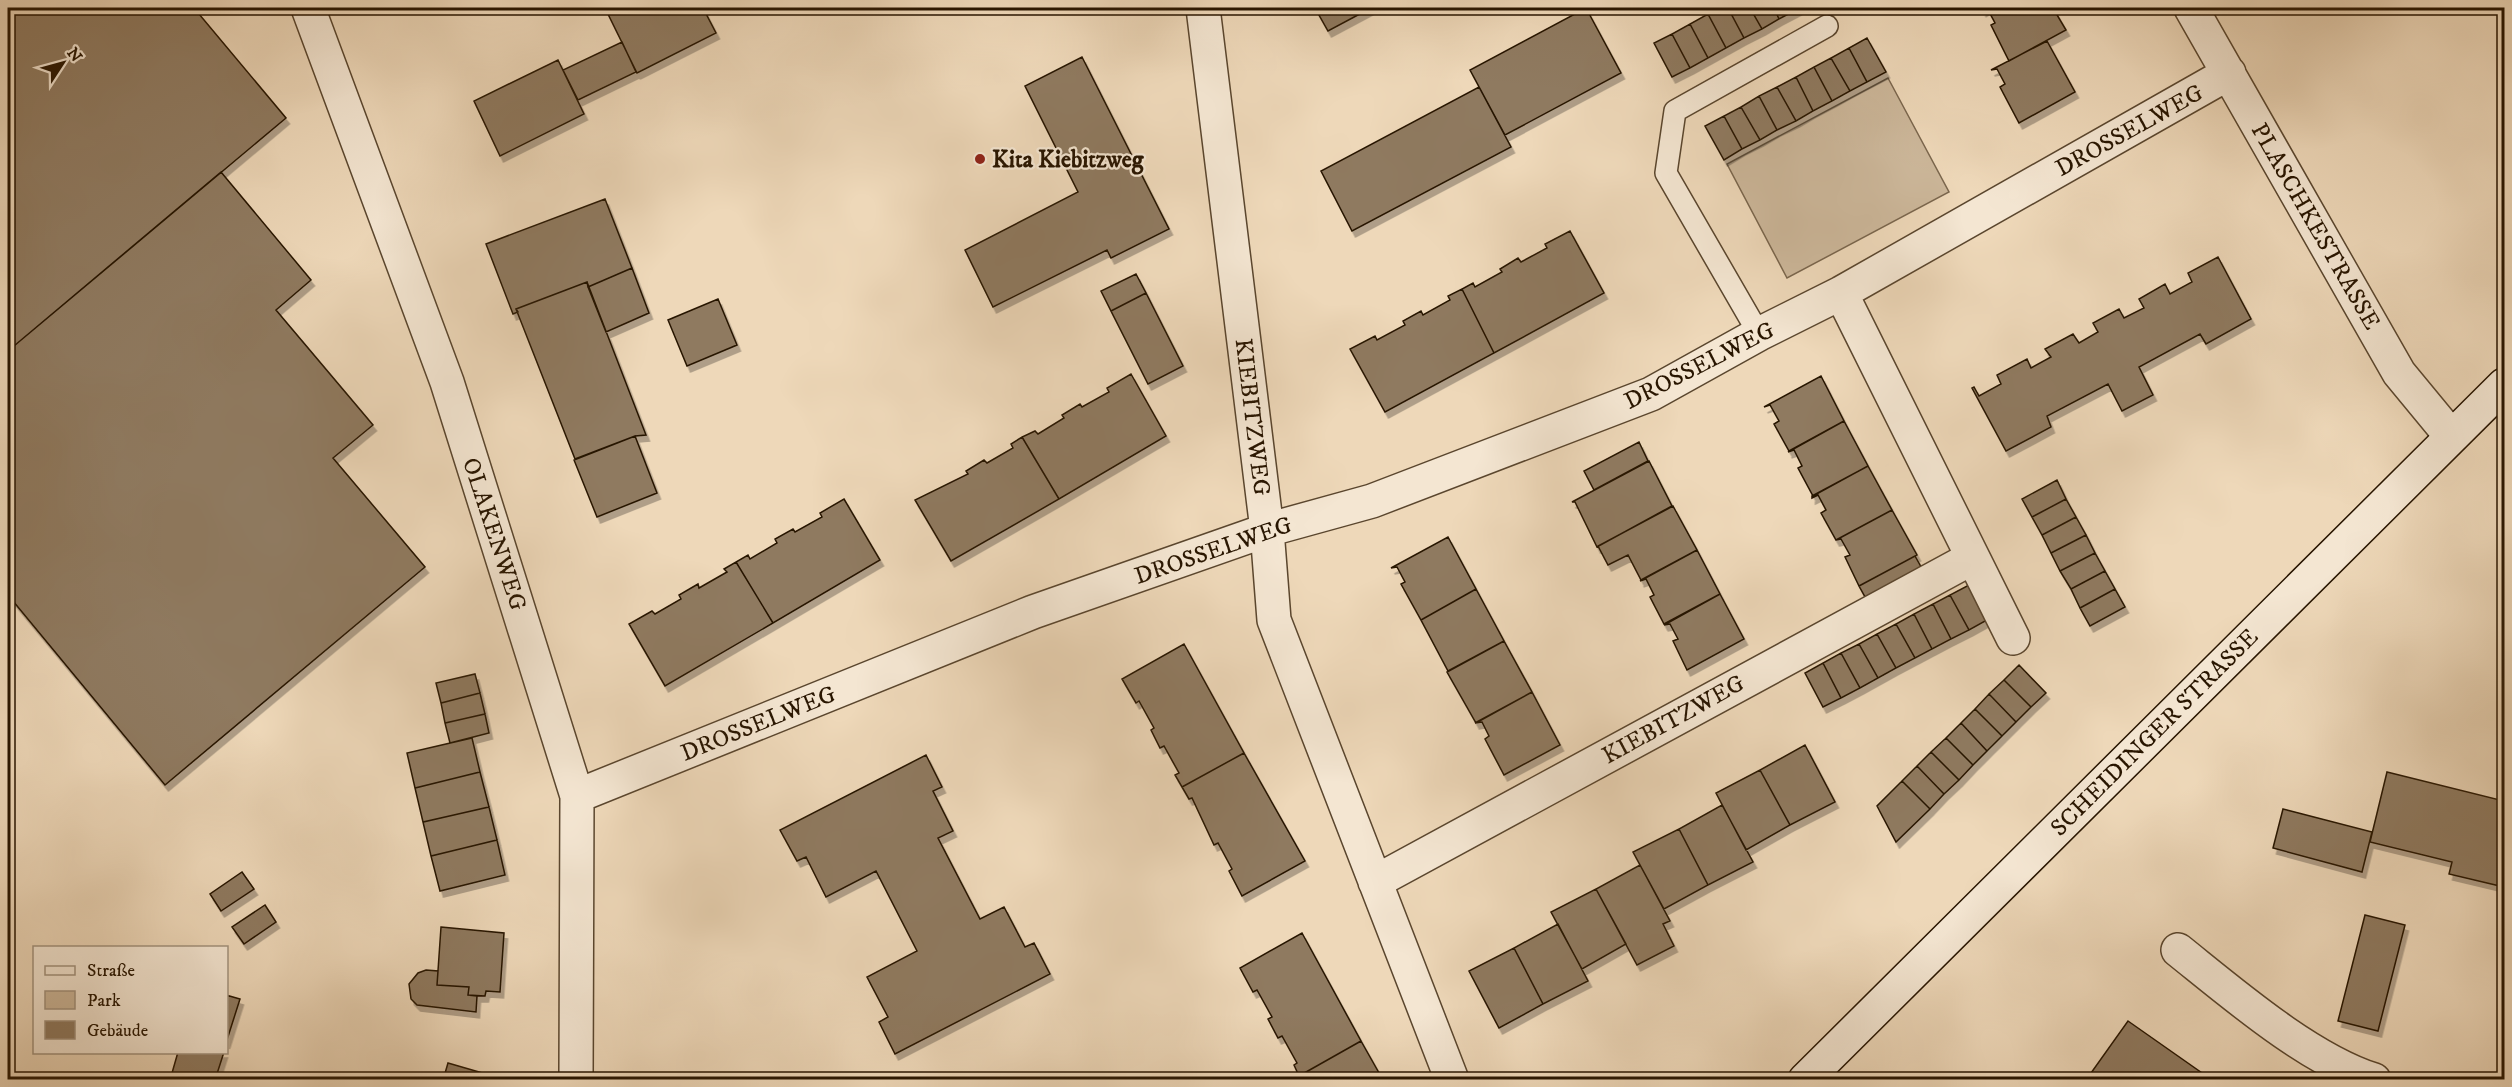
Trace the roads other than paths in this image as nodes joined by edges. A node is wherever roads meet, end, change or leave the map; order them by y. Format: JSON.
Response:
{"nodes":[{"id":1,"x":308,"y":8,"type":"edge"},
{"id":2,"x":1203,"y":8,"type":"edge"},
{"id":3,"x":2191,"y":8,"type":"edge"},
{"id":4,"x":1827,"y":26,"type":"dead end"},
{"id":5,"x":2229,"y":74,"type":"junction"},
{"id":6,"x":1841,"y":293,"type":"junction"},
{"id":7,"x":1759,"y":334,"type":"junction"},
{"id":8,"x":2505,"y":385,"type":"edge"},
{"id":9,"x":2451,"y":436,"type":"junction"},
{"id":10,"x":1267,"y":530,"type":"junction"},
{"id":11,"x":1972,"y":558,"type":"junction"},
{"id":12,"x":2013,"y":638,"type":"dead end"},
{"id":13,"x":578,"y":796,"type":"junction"},
{"id":14,"x":1376,"y":882,"type":"junction"},
{"id":15,"x":2178,"y":950,"type":"dead end"},
{"id":16,"x":576,"y":1080,"type":"edge"},
{"id":17,"x":1452,"y":1080,"type":"edge"},
{"id":18,"x":1805,"y":1080,"type":"edge"},
{"id":19,"x":2374,"y":1080,"type":"edge"}],
"edges":[{"from":1,"to":13,"type":"street","name":"OLAKENWEG"},
{"from":2,"to":10,"type":"street","name":"KIEBITZWEG"},
{"from":3,"to":5,"type":"street","name":"PLASCHKESTRASSE"},
{"from":4,"to":7,"type":"lane"},
{"from":5,"to":6,"type":"street","name":"DROSSELWEG"},
{"from":5,"to":9,"type":"street","name":"PLASCHKESTRASSE"},
{"from":6,"to":7,"type":"street","name":"DROSSELWEG"},
{"from":6,"to":11,"type":"street"},
{"from":7,"to":10,"type":"street","name":"DROSSELWEG"},
{"from":8,"to":9,"type":"street","name":"SCHEIDINGER STRASSE"},
{"from":9,"to":18,"type":"street","name":"SCHEIDINGER STRASSE"},
{"from":10,"to":13,"type":"street","name":"DROSSELWEG"},
{"from":10,"to":14,"type":"street","name":"KIEBITZWEG"},
{"from":11,"to":12,"type":"street"},
{"from":11,"to":14,"type":"street","name":"KIEBITZWEG"},
{"from":13,"to":16,"type":"street","name":"OLAKENWEG"},
{"from":14,"to":17,"type":"street","name":"KIEBITZWEG"},
{"from":15,"to":19,"type":"street"}]}
